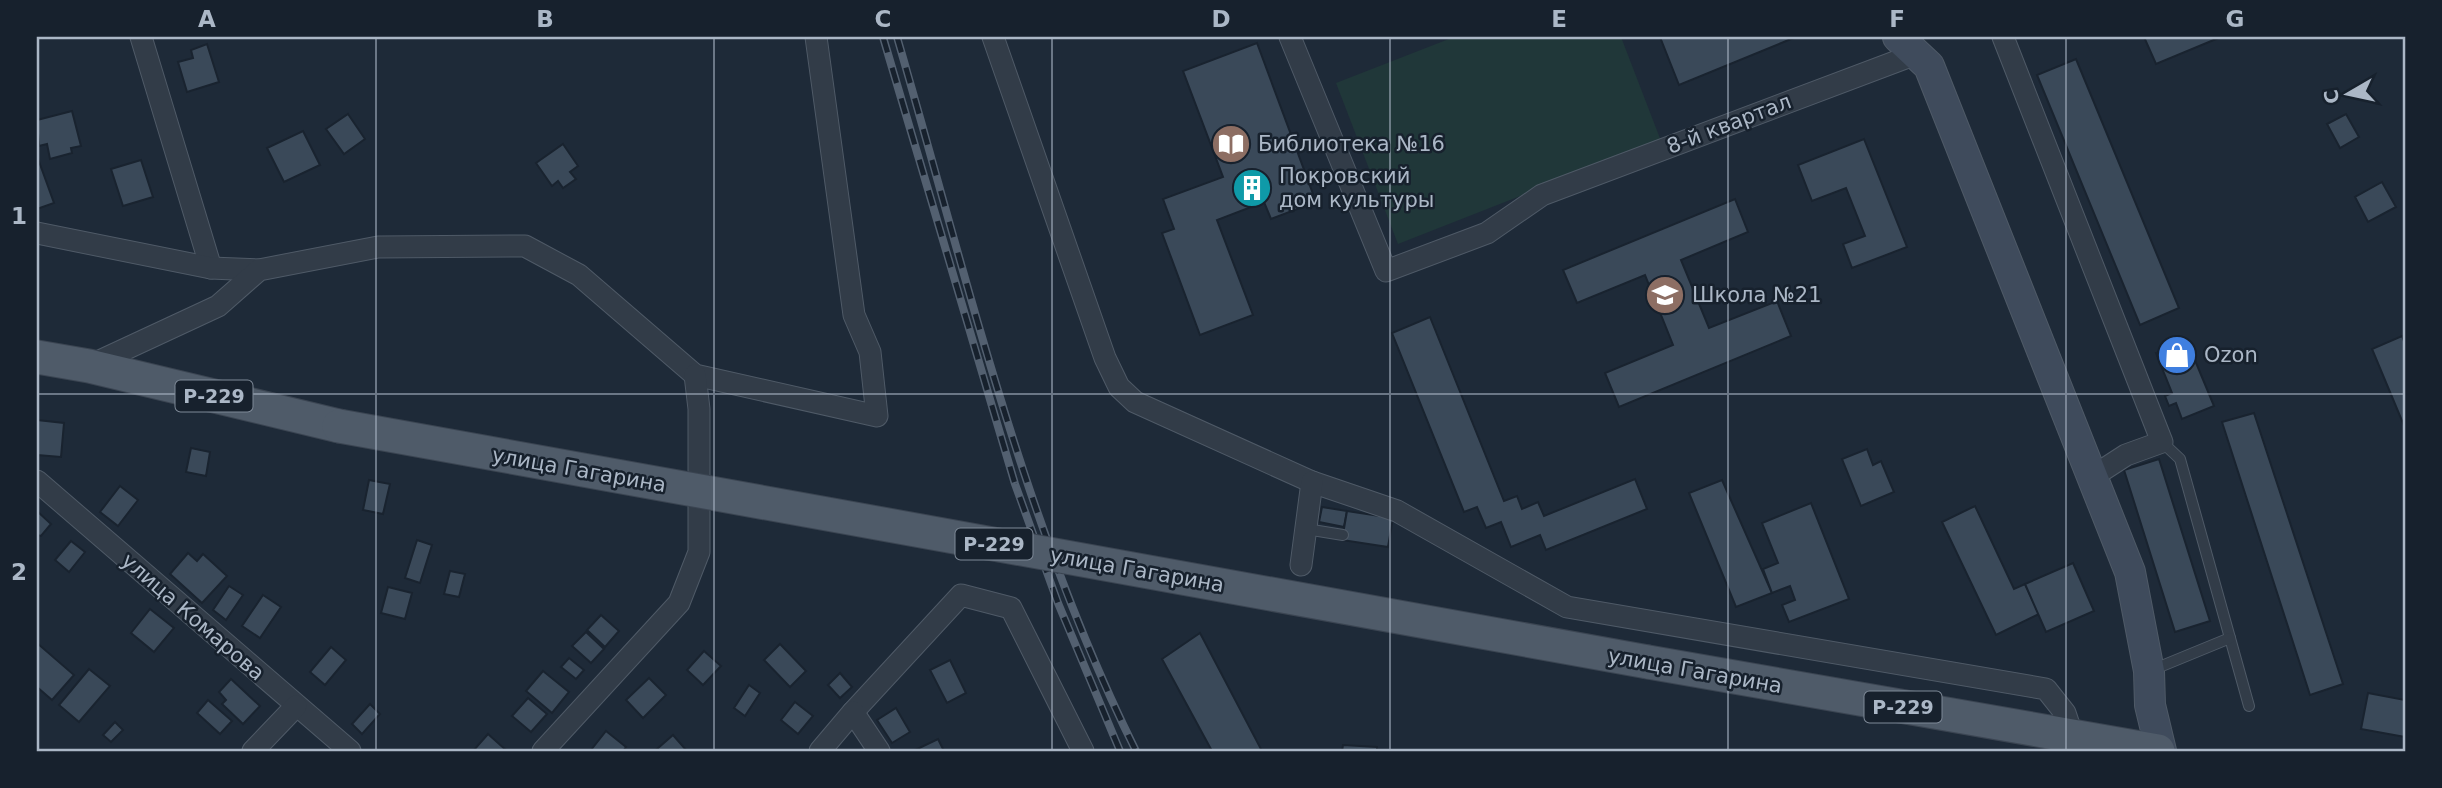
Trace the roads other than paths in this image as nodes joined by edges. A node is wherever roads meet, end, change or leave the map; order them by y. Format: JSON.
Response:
{"nodes":[{"id":1,"x":141,"y":37,"type":"edge"},
{"id":2,"x":816,"y":37,"type":"edge"},
{"id":3,"x":993,"y":37,"type":"edge"},
{"id":4,"x":1290,"y":37,"type":"edge"},
{"id":5,"x":2003,"y":37,"type":"edge"},
{"id":6,"x":1907,"y":45,"type":"edge"},
{"id":7,"x":37,"y":233,"type":"edge"},
{"id":8,"x":211,"y":268,"type":"junction"},
{"id":9,"x":259,"y":270,"type":"junction"},
{"id":10,"x":37,"y":357,"type":"edge"},
{"id":11,"x":89,"y":366,"type":"junction"},
{"id":12,"x":695,"y":375,"type":"junction"},
{"id":13,"x":2162,"y":442,"type":"junction"},
{"id":14,"x":2092,"y":477,"type":"junction"},
{"id":15,"x":37,"y":481,"type":"edge"},
{"id":16,"x":1312,"y":482,"type":"junction"},
{"id":17,"x":1306,"y":529,"type":"junction"},
{"id":18,"x":1343,"y":534,"type":"dead end"},
{"id":19,"x":1301,"y":565,"type":"dead end"},
{"id":20,"x":2230,"y":638,"type":"junction"},
{"id":21,"x":2149,"y":671,"type":"junction"},
{"id":22,"x":296,"y":706,"type":"junction"},
{"id":23,"x":2249,"y":706,"type":"dead end"},
{"id":24,"x":853,"y":712,"type":"junction"},
{"id":25,"x":2073,"y":737,"type":"junction"},
{"id":26,"x":253,"y":751,"type":"edge"},
{"id":27,"x":349,"y":751,"type":"edge"},
{"id":28,"x":543,"y":751,"type":"edge"},
{"id":29,"x":820,"y":751,"type":"edge"},
{"id":30,"x":879,"y":751,"type":"edge"},
{"id":31,"x":1083,"y":751,"type":"edge"},
{"id":32,"x":2160,"y":751,"type":"edge"}],
"edges":[{"from":1,"to":8,"type":"street"},
{"from":2,"to":12,"type":"street"},
{"from":3,"to":16,"type":"street"},
{"from":4,"to":6,"type":"street","name":"8-й квартал"},
{"from":5,"to":13,"type":"street"},
{"from":6,"to":14,"type":"street"},
{"from":7,"to":8,"type":"street"},
{"from":8,"to":9,"type":"street"},
{"from":9,"to":11,"type":"street"},
{"from":9,"to":12,"type":"street"},
{"from":10,"to":11,"type":"main road","name":"улица Гагарина","number":"Р-229"},
{"from":11,"to":25,"type":"main road","name":"улица Гагарина","number":"Р-229","bridge":true},
{"from":12,"to":28,"type":"street"},
{"from":13,"to":14,"type":"street"},
{"from":13,"to":20,"type":"lane"},
{"from":14,"to":21,"type":"street"},
{"from":15,"to":22,"type":"street","name":"улица Комарова"},
{"from":16,"to":17,"type":"street"},
{"from":16,"to":25,"type":"street"},
{"from":17,"to":18,"type":"lane"},
{"from":17,"to":19,"type":"street"},
{"from":20,"to":21,"type":"lane"},
{"from":20,"to":23,"type":"lane"},
{"from":21,"to":32,"type":"street"},
{"from":22,"to":26,"type":"street"},
{"from":22,"to":27,"type":"street","name":"улица Комарова"},
{"from":24,"to":29,"type":"street"},
{"from":24,"to":30,"type":"street"},
{"from":24,"to":31,"type":"street"},
{"from":25,"to":32,"type":"main road","name":"улица Гагарина","number":"Р-229"}]}
